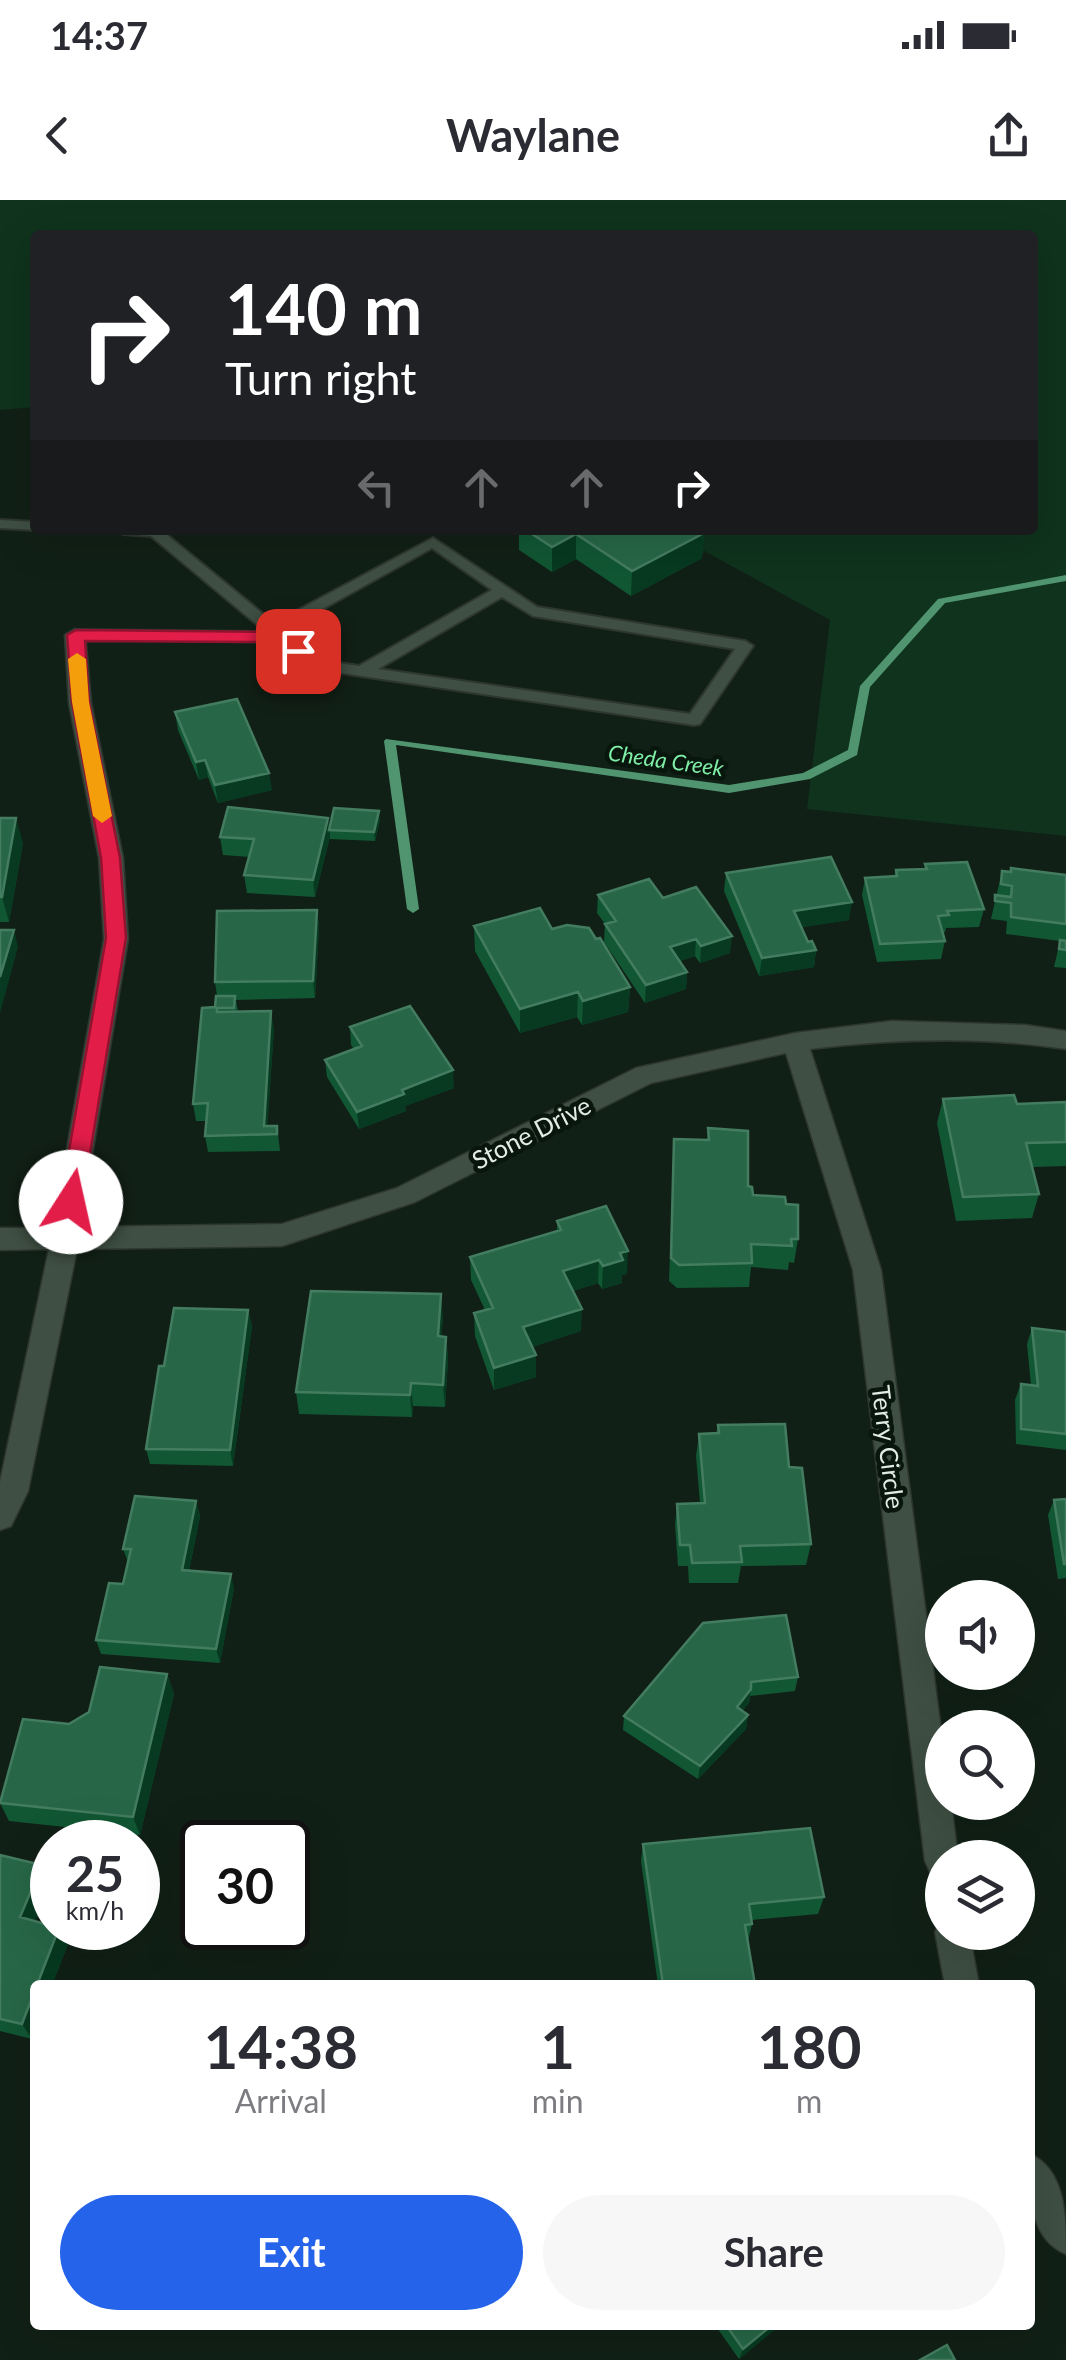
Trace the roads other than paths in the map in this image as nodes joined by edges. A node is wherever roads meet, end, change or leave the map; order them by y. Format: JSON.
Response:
{"nodes":[{"id":1,"x":0,"y":524,"type":"edge"},
{"id":2,"x":30,"y":526,"type":"edge"},
{"id":3,"x":159,"y":535,"type":"edge"},
{"id":4,"x":503,"y":590,"type":"junction"},
{"id":5,"x":277,"y":633,"type":"junction"},
{"id":6,"x":76,"y":635,"type":"joint"},
{"id":7,"x":362,"y":672,"type":"junction"},
{"id":8,"x":1066,"y":1040,"type":"edge"},
{"id":9,"x":795,"y":1042,"type":"junction"},
{"id":10,"x":0,"y":1239,"type":"edge"},
{"id":11,"x":65,"y":1239,"type":"junction"},
{"id":12,"x":0,"y":1517,"type":"edge"},
{"id":13,"x":939,"y":1840,"type":"edge"},
{"id":14,"x":955,"y":1950,"type":"edge"},
{"id":15,"x":961,"y":1980,"type":"edge"},
{"id":16,"x":1035,"y":2181,"type":"edge"},
{"id":17,"x":1066,"y":2235,"type":"edge"}],
"edges":[{"from":1,"to":2,"type":"lane"},
{"from":3,"to":5,"type":"lane"},
{"from":4,"to":5,"type":"lane"},
{"from":4,"to":7,"type":"lane"},
{"from":4,"to":7,"type":"lane"},
{"from":5,"to":6,"type":"lane"},
{"from":5,"to":7,"type":"lane"},
{"from":6,"to":11,"type":"street"},
{"from":8,"to":9,"type":"street","name":"Stone Drive"},
{"from":9,"to":11,"type":"street","name":"Stone Drive"},
{"from":9,"to":13,"type":"street","name":"Terry Circle"},
{"from":10,"to":11,"type":"street","name":"Stone Drive"},
{"from":11,"to":12,"type":"street"},
{"from":14,"to":15,"type":"street"},
{"from":16,"to":17,"type":"street"}]}
